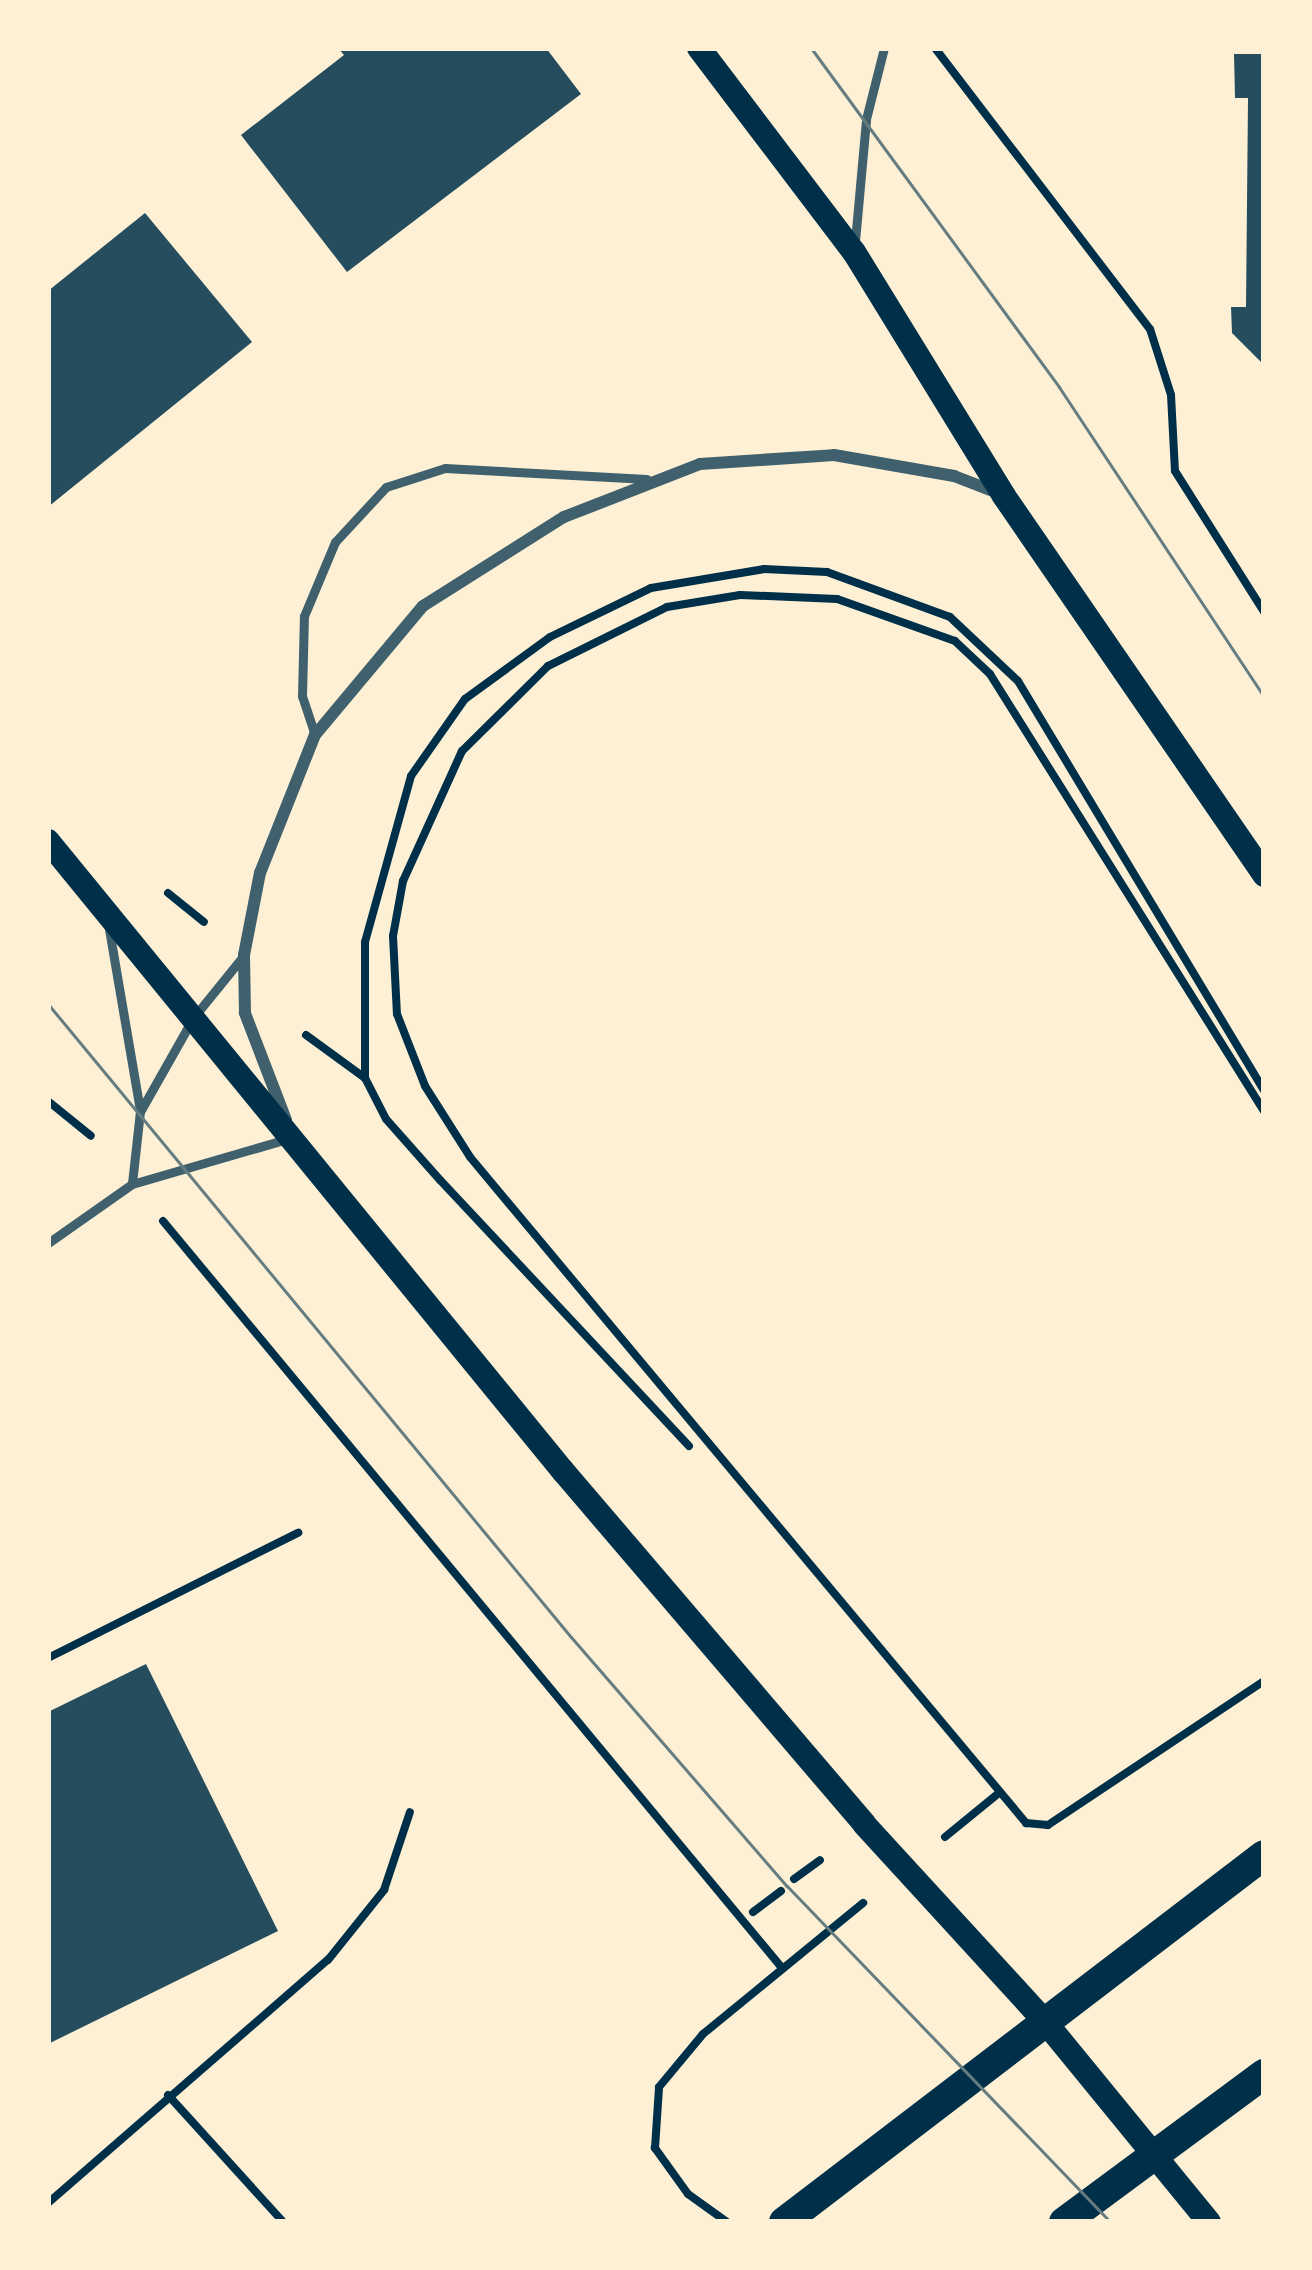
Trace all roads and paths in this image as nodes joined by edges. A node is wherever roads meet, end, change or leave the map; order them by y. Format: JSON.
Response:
{"nodes":[{"id":1,"x":699,"y":48,"type":"edge"},
{"id":2,"x":884,"y":48,"type":"edge"},
{"id":3,"x":935,"y":48,"type":"edge"},
{"id":4,"x":854,"y":252,"type":"junction"},
{"id":5,"x":647,"y":478,"type":"junction"},
{"id":6,"x":1004,"y":496,"type":"junction"},
{"id":7,"x":1264,"y":612,"type":"edge"},
{"id":8,"x":315,"y":735,"type":"junction"},
{"id":9,"x":48,"y":841,"type":"edge"},
{"id":10,"x":1264,"y":875,"type":"edge"},
{"id":11,"x":105,"y":908,"type":"junction"},
{"id":12,"x":244,"y":955,"type":"junction"},
{"id":13,"x":193,"y":1018,"type":"junction"},
{"id":14,"x":297,"y":1028,"type":"dead end"},
{"id":15,"x":365,"y":1078,"type":"junction"},
{"id":16,"x":1264,"y":1090,"type":"edge"},
{"id":17,"x":48,"y":1101,"type":"edge"},
{"id":18,"x":140,"y":1111,"type":"junction"},
{"id":19,"x":1264,"y":1112,"type":"edge"},
{"id":20,"x":291,"y":1137,"type":"junction"},
{"id":21,"x":96,"y":1140,"type":"dead end"},
{"id":22,"x":132,"y":1184,"type":"junction"},
{"id":23,"x":166,"y":1225,"type":"dead end"},
{"id":24,"x":48,"y":1243,"type":"edge"},
{"id":25,"x":689,"y":1445,"type":"dead end"},
{"id":26,"x":298,"y":1533,"type":"dead end"},
{"id":27,"x":48,"y":1658,"type":"edge"},
{"id":28,"x":1264,"y":1681,"type":"edge"},
{"id":29,"x":410,"y":1812,"type":"dead end"},
{"id":30,"x":1264,"y":1855,"type":"edge"},
{"id":31,"x":820,"y":1860,"type":"dead end"},
{"id":32,"x":794,"y":1880,"type":"dead end"},
{"id":33,"x":781,"y":1891,"type":"dead end"},
{"id":34,"x":754,"y":1912,"type":"dead end"},
{"id":35,"x":1042,"y":2018,"type":"junction"},
{"id":36,"x":1264,"y":2074,"type":"edge"},
{"id":37,"x":168,"y":2095,"type":"junction"},
{"id":38,"x":1154,"y":2151,"type":"junction"},
{"id":39,"x":48,"y":2204,"type":"edge"},
{"id":40,"x":283,"y":2222,"type":"edge"},
{"id":41,"x":727,"y":2222,"type":"edge"},
{"id":42,"x":784,"y":2222,"type":"edge"},
{"id":43,"x":1064,"y":2222,"type":"edge"},
{"id":44,"x":1208,"y":2222,"type":"edge"}],
"edges":[{"from":1,"to":4,"type":"main road"},
{"from":2,"to":4,"type":"lane"},
{"from":3,"to":7,"type":"path"},
{"from":4,"to":6,"type":"main road"},
{"from":5,"to":6,"type":"street"},
{"from":5,"to":8,"type":"street"},
{"from":5,"to":8,"type":"lane"},
{"from":6,"to":10,"type":"main road"},
{"from":8,"to":12,"type":"street"},
{"from":9,"to":11,"type":"main road"},
{"from":11,"to":13,"type":"main road"},
{"from":11,"to":18,"type":"lane"},
{"from":12,"to":13,"type":"lane"},
{"from":12,"to":20,"type":"street"},
{"from":13,"to":18,"type":"lane"},
{"from":13,"to":20,"type":"main road"},
{"from":14,"to":15,"type":"path"},
{"from":15,"to":16,"type":"path"},
{"from":15,"to":25,"type":"path"},
{"from":17,"to":21,"type":"path"},
{"from":18,"to":22,"type":"lane"},
{"from":19,"to":28,"type":"path"},
{"from":20,"to":22,"type":"lane"},
{"from":20,"to":35,"type":"main road"},
{"from":22,"to":24,"type":"lane"},
{"from":23,"to":41,"type":"path"},
{"from":26,"to":27,"type":"path"},
{"from":29,"to":37,"type":"path"},
{"from":30,"to":35,"type":"main road"},
{"from":31,"to":32,"type":"path"},
{"from":33,"to":34,"type":"path"},
{"from":35,"to":38,"type":"main road"},
{"from":35,"to":42,"type":"main road"},
{"from":36,"to":38,"type":"main road"},
{"from":37,"to":39,"type":"path"},
{"from":37,"to":40,"type":"path"},
{"from":38,"to":43,"type":"main road"},
{"from":38,"to":44,"type":"main road"}]}
